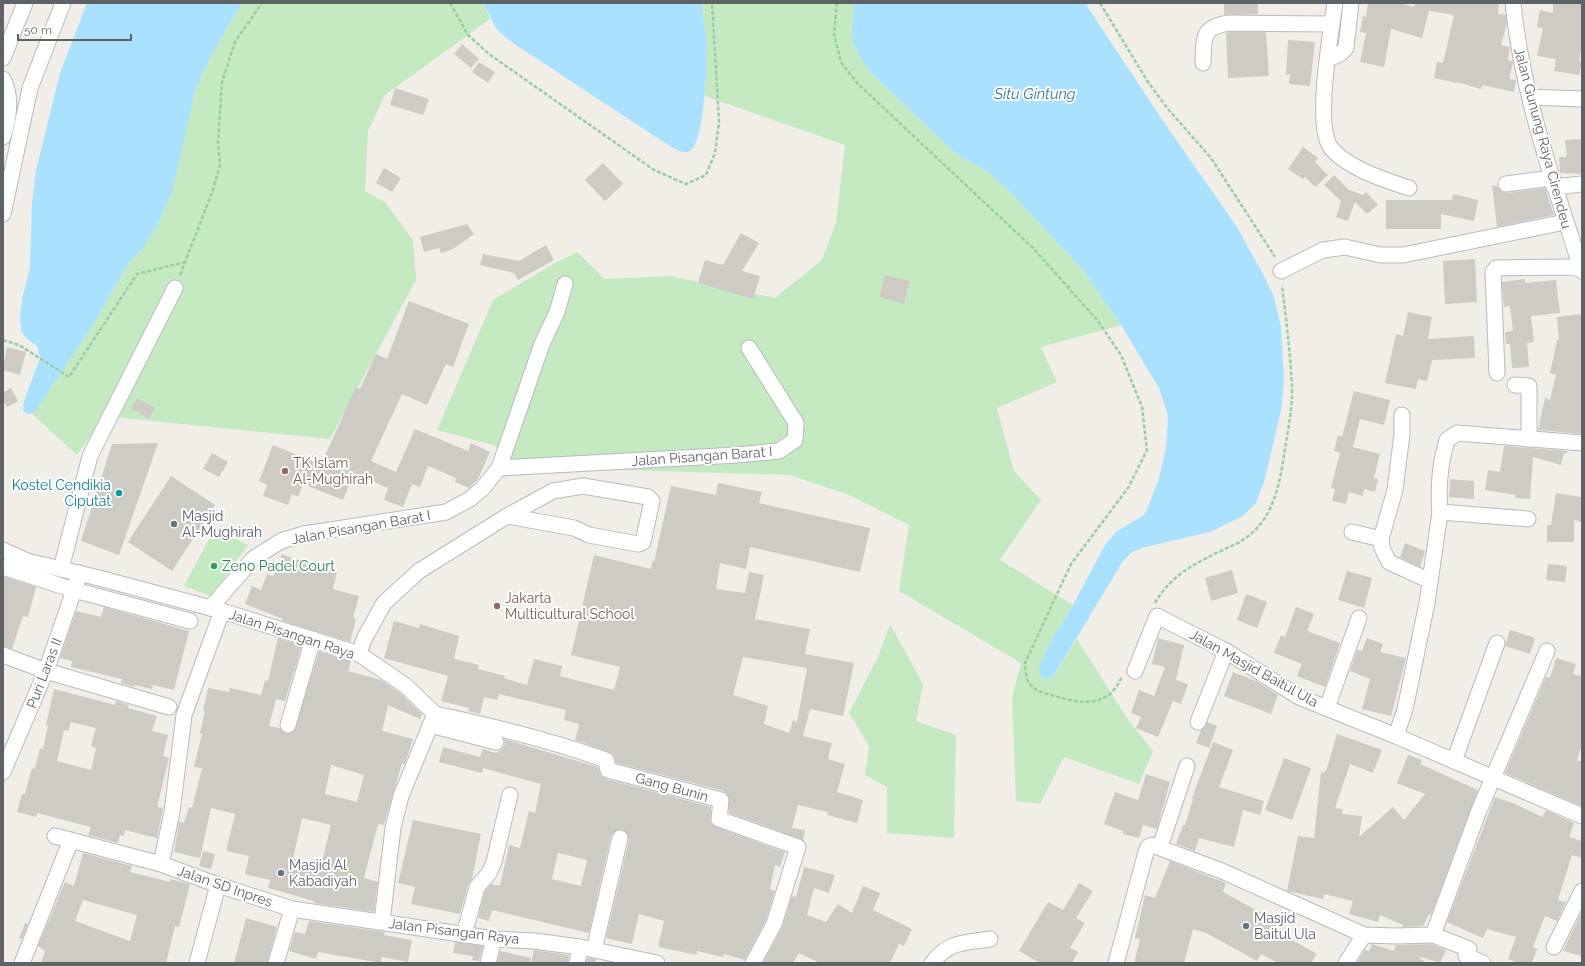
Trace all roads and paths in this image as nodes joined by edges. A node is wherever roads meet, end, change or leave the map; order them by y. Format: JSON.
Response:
{"nodes":[{"id":1,"x":25,"y":3,"type":"edge"},
{"id":2,"x":63,"y":3,"type":"edge"},
{"id":3,"x":262,"y":3,"type":"edge"},
{"id":4,"x":450,"y":3,"type":"edge"},
{"id":5,"x":712,"y":3,"type":"edge"},
{"id":6,"x":837,"y":3,"type":"edge"},
{"id":7,"x":1100,"y":3,"type":"edge"},
{"id":8,"x":1335,"y":3,"type":"edge"},
{"id":9,"x":1351,"y":3,"type":"edge"},
{"id":10,"x":1513,"y":3,"type":"edge"},
{"id":11,"x":1332,"y":24,"type":"junction"},
{"id":12,"x":3,"y":58,"type":"edge"},
{"id":13,"x":1328,"y":59,"type":"junction"},
{"id":14,"x":1203,"y":63,"type":"dead end"},
{"id":15,"x":3,"y":79,"type":"edge"},
{"id":16,"x":1530,"y":97,"type":"junction"},
{"id":17,"x":1582,"y":99,"type":"edge"},
{"id":18,"x":3,"y":137,"type":"edge"},
{"id":19,"x":1553,"y":182,"type":"junction"},
{"id":20,"x":1506,"y":184,"type":"dead end"},
{"id":21,"x":1582,"y":184,"type":"edge"},
{"id":22,"x":1409,"y":188,"type":"dead end"},
{"id":23,"x":3,"y":214,"type":"edge"},
{"id":24,"x":1565,"y":222,"type":"junction"},
{"id":25,"x":186,"y":262,"type":"junction"},
{"id":26,"x":1582,"y":270,"type":"edge"},
{"id":27,"x":1281,"y":271,"type":"junction"},
{"id":28,"x":565,"y":284,"type":"dead end"},
{"id":29,"x":174,"y":288,"type":"joint"},
{"id":30,"x":3,"y":340,"type":"edge"},
{"id":31,"x":749,"y":348,"type":"dead end"},
{"id":32,"x":1497,"y":373,"type":"dead end"},
{"id":33,"x":1515,"y":385,"type":"dead end"},
{"id":34,"x":1402,"y":415,"type":"dead end"},
{"id":35,"x":1529,"y":439,"type":"junction"},
{"id":36,"x":1582,"y":443,"type":"edge"},
{"id":37,"x":500,"y":468,"type":"junction"},
{"id":38,"x":1440,"y":512,"type":"junction"},
{"id":39,"x":507,"y":516,"type":"junction"},
{"id":40,"x":1528,"y":519,"type":"dead end"},
{"id":41,"x":1352,"y":532,"type":"dead end"},
{"id":42,"x":1380,"y":539,"type":"junction"},
{"id":43,"x":3,"y":550,"type":"edge"},
{"id":44,"x":3,"y":567,"type":"edge"},
{"id":45,"x":61,"y":569,"type":"junction"},
{"id":46,"x":80,"y":573,"type":"junction"},
{"id":47,"x":99,"y":578,"type":"junction"},
{"id":48,"x":1430,"y":581,"type":"junction"},
{"id":49,"x":74,"y":590,"type":"junction"},
{"id":50,"x":93,"y":595,"type":"junction"},
{"id":51,"x":1152,"y":607,"type":"dead end"},
{"id":52,"x":216,"y":610,"type":"junction"},
{"id":53,"x":1359,"y":618,"type":"dead end"},
{"id":54,"x":190,"y":621,"type":"dead end"},
{"id":55,"x":313,"y":639,"type":"junction"},
{"id":56,"x":1498,"y":643,"type":"dead end"},
{"id":57,"x":1226,"y":651,"type":"junction"},
{"id":58,"x":1547,"y":651,"type":"dead end"},
{"id":59,"x":359,"y":654,"type":"junction"},
{"id":60,"x":3,"y":656,"type":"edge"},
{"id":61,"x":1130,"y":670,"type":"joint"},
{"id":62,"x":46,"y":671,"type":"junction"},
{"id":63,"x":169,"y":707,"type":"dead end"},
{"id":64,"x":1327,"y":708,"type":"junction"},
{"id":65,"x":433,"y":720,"type":"junction"},
{"id":66,"x":1198,"y":722,"type":"dead end"},
{"id":67,"x":288,"y":725,"type":"dead end"},
{"id":68,"x":1396,"y":736,"type":"junction"},
{"id":69,"x":496,"y":742,"type":"dead end"},
{"id":70,"x":1454,"y":761,"type":"junction"},
{"id":71,"x":4,"y":766,"type":"edge"},
{"id":72,"x":1187,"y":766,"type":"dead end"},
{"id":73,"x":1493,"y":780,"type":"junction"},
{"id":74,"x":510,"y":796,"type":"dead end"},
{"id":75,"x":1582,"y":816,"type":"edge"},
{"id":76,"x":55,"y":836,"type":"dead end"},
{"id":77,"x":620,"y":838,"type":"dead end"},
{"id":78,"x":71,"y":840,"type":"junction"},
{"id":79,"x":1160,"y":847,"type":"junction"},
{"id":80,"x":161,"y":864,"type":"junction"},
{"id":81,"x":218,"y":885,"type":"junction"},
{"id":82,"x":1582,"y":891,"type":"edge"},
{"id":83,"x":292,"y":909,"type":"junction"},
{"id":84,"x":382,"y":922,"type":"junction"},
{"id":85,"x":464,"y":935,"type":"junction"},
{"id":86,"x":1364,"y":935,"type":"junction"},
{"id":87,"x":1433,"y":935,"type":"junction"},
{"id":88,"x":494,"y":939,"type":"junction"},
{"id":89,"x":990,"y":939,"type":"dead end"},
{"id":90,"x":1554,"y":947,"type":"dead end"},
{"id":91,"x":587,"y":948,"type":"junction"},
{"id":92,"x":22,"y":963,"type":"edge"},
{"id":93,"x":197,"y":963,"type":"edge"},
{"id":94,"x":276,"y":963,"type":"edge"},
{"id":95,"x":488,"y":963,"type":"edge"},
{"id":96,"x":577,"y":963,"type":"edge"},
{"id":97,"x":657,"y":963,"type":"edge"},
{"id":98,"x":753,"y":963,"type":"edge"},
{"id":99,"x":932,"y":963,"type":"edge"},
{"id":100,"x":1116,"y":963,"type":"edge"},
{"id":101,"x":1346,"y":963,"type":"edge"},
{"id":102,"x":1483,"y":963,"type":"edge"}],
"edges":[{"from":1,"to":12,"type":"street"},
{"from":2,"to":23,"type":"street"},
{"from":3,"to":25,"type":"path"},
{"from":4,"to":5,"type":"path"},
{"from":6,"to":61,"type":"path"},
{"from":7,"to":27,"type":"path"},
{"from":8,"to":11,"type":"street"},
{"from":9,"to":13,"type":"street"},
{"from":10,"to":16,"type":"street","name":"Jalan Gunung Raya Cirendeu"},
{"from":11,"to":13,"type":"street"},
{"from":11,"to":14,"type":"street"},
{"from":13,"to":22,"type":"street"},
{"from":15,"to":18,"type":"street"},
{"from":16,"to":17,"type":"street"},
{"from":16,"to":19,"type":"street","name":"Jalan Gunung Raya Cirendeu"},
{"from":19,"to":20,"type":"street"},
{"from":19,"to":21,"type":"street"},
{"from":19,"to":24,"type":"street","name":"Jalan Gunung Raya Cirendeu"},
{"from":24,"to":26,"type":"street","name":"Jalan Gunung Raya Cirendeu"},
{"from":24,"to":27,"type":"street"},
{"from":25,"to":29,"type":"path"},
{"from":25,"to":30,"type":"path"},
{"from":26,"to":32,"type":"street"},
{"from":27,"to":51,"type":"path"},
{"from":28,"to":37,"type":"street","name":"Jalan Pisangan Barat I"},
{"from":29,"to":45,"type":"street"},
{"from":31,"to":37,"type":"street","name":"Jalan Pisangan Barat I"},
{"from":33,"to":35,"type":"street"},
{"from":34,"to":42,"type":"street"},
{"from":35,"to":36,"type":"street"},
{"from":35,"to":38,"type":"street"},
{"from":37,"to":52,"type":"street","name":"Jalan Pisangan Barat I"},
{"from":38,"to":40,"type":"street"},
{"from":38,"to":48,"type":"street"},
{"from":39,"to":39,"type":"street"},
{"from":39,"to":59,"type":"street"},
{"from":41,"to":42,"type":"street"},
{"from":42,"to":48,"type":"street"},
{"from":43,"to":45,"type":"street","name":"Jalan Pisangan Raya"},
{"from":44,"to":49,"type":"street"},
{"from":45,"to":46,"type":"street","name":"Jalan Pisangan Raya"},
{"from":46,"to":47,"type":"street","name":"Jalan Pisangan Raya"},
{"from":46,"to":49,"type":"street","name":"Puri Laras II"},
{"from":47,"to":50,"type":"street"},
{"from":47,"to":52,"type":"street","name":"Jalan Pisangan Raya"},
{"from":48,"to":68,"type":"street"},
{"from":49,"to":50,"type":"street"},
{"from":49,"to":62,"type":"street","name":"Puri Laras II"},
{"from":50,"to":54,"type":"street"},
{"from":52,"to":55,"type":"street","name":"Jalan Pisangan Raya"},
{"from":52,"to":80,"type":"street","name":"Jalan Pisangan Barat I"},
{"from":53,"to":64,"type":"street"},
{"from":55,"to":59,"type":"street","name":"Jalan Pisangan Raya"},
{"from":55,"to":67,"type":"street"},
{"from":56,"to":70,"type":"street"},
{"from":57,"to":61,"type":"street","name":"Jalan Masjid Baitul Ula"},
{"from":57,"to":64,"type":"street","name":"Jalan Masjid Baitul Ula"},
{"from":57,"to":66,"type":"street"},
{"from":58,"to":73,"type":"street"},
{"from":59,"to":65,"type":"street","name":"Jalan Pisangan Raya"},
{"from":60,"to":62,"type":"street"},
{"from":62,"to":63,"type":"street"},
{"from":62,"to":71,"type":"street","name":"Puri Laras II"},
{"from":64,"to":68,"type":"street","name":"Jalan Masjid Baitul Ula"},
{"from":65,"to":69,"type":"street"},
{"from":65,"to":84,"type":"street","name":"Jalan Pisangan Raya"},
{"from":65,"to":98,"type":"street","name":"Gang Bunin"},
{"from":68,"to":70,"type":"street","name":"Jalan Masjid Baitul Ula"},
{"from":70,"to":73,"type":"street","name":"Jalan Masjid Baitul Ula"},
{"from":72,"to":79,"type":"street"},
{"from":73,"to":75,"type":"street","name":"Jalan Masjid Baitul Ula"},
{"from":73,"to":87,"type":"street"},
{"from":74,"to":85,"type":"street"},
{"from":76,"to":78,"type":"street","name":"Jalan SD Inpres"},
{"from":77,"to":91,"type":"street"},
{"from":78,"to":80,"type":"street","name":"Jalan SD Inpres"},
{"from":78,"to":92,"type":"street"},
{"from":79,"to":86,"type":"street"},
{"from":79,"to":100,"type":"street"},
{"from":80,"to":81,"type":"street","name":"Jalan SD Inpres"},
{"from":81,"to":83,"type":"street","name":"Jalan SD Inpres"},
{"from":81,"to":93,"type":"street"},
{"from":82,"to":90,"type":"street"},
{"from":83,"to":84,"type":"street","name":"Jalan SD Inpres"},
{"from":83,"to":94,"type":"street"},
{"from":84,"to":85,"type":"street","name":"Jalan Pisangan Raya"},
{"from":85,"to":88,"type":"street","name":"Jalan Pisangan Raya"},
{"from":86,"to":87,"type":"street"},
{"from":86,"to":101,"type":"street"},
{"from":87,"to":102,"type":"street"},
{"from":88,"to":91,"type":"street","name":"Jalan Pisangan Raya"},
{"from":88,"to":95,"type":"street"},
{"from":89,"to":99,"type":"street"},
{"from":91,"to":96,"type":"street"},
{"from":91,"to":97,"type":"street","name":"Jalan Pisangan Raya"}]}
